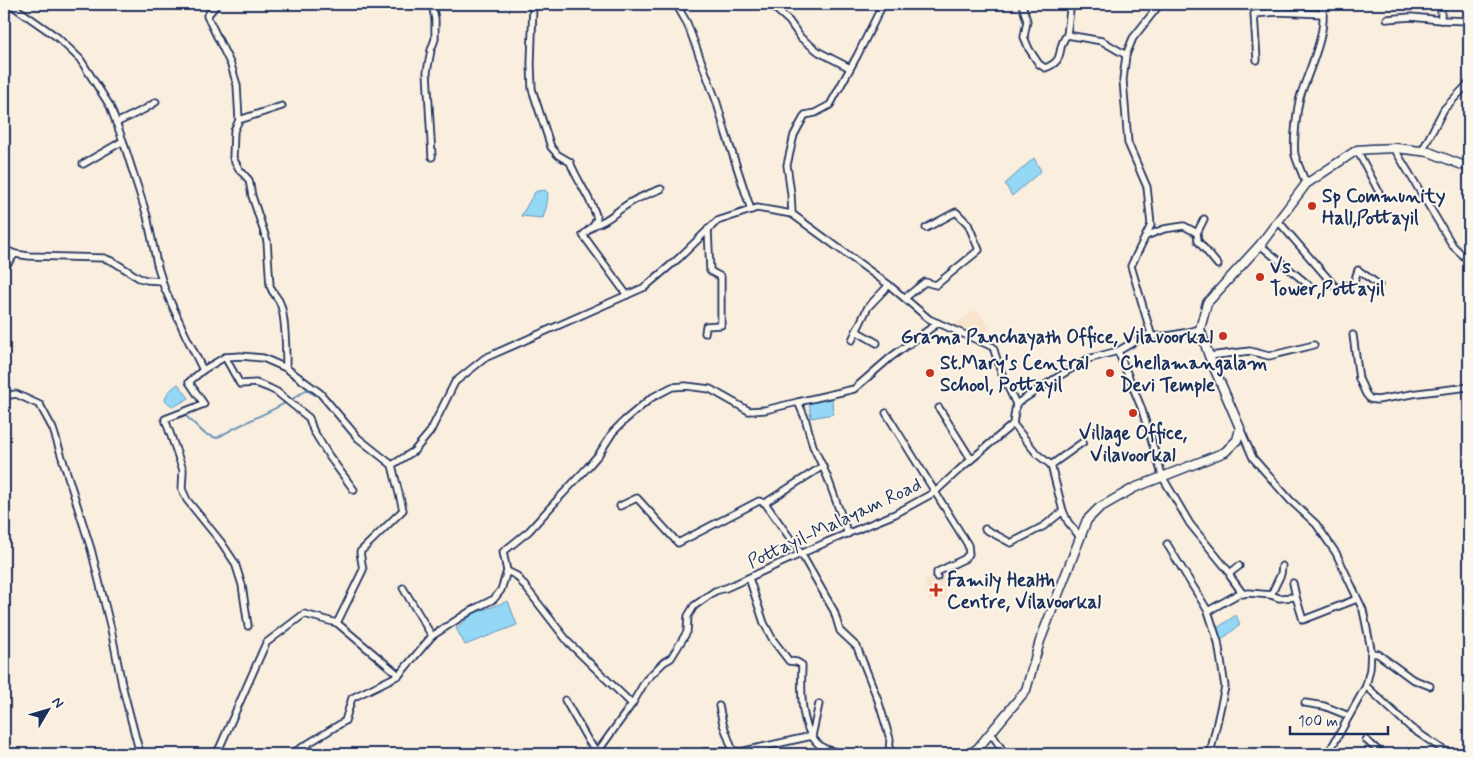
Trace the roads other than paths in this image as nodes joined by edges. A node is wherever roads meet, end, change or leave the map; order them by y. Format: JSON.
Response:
{"nodes":[{"id":1,"x":10,"y":4,"type":"edge"},
{"id":2,"x":217,"y":4,"type":"edge"},
{"id":3,"x":432,"y":4,"type":"edge"},
{"id":4,"x":533,"y":4,"type":"edge"},
{"id":5,"x":676,"y":4,"type":"edge"},
{"id":6,"x":770,"y":4,"type":"edge"},
{"id":7,"x":883,"y":4,"type":"edge"},
{"id":8,"x":1022,"y":4,"type":"edge"},
{"id":9,"x":1069,"y":4,"type":"edge"},
{"id":10,"x":1160,"y":4,"type":"edge"},
{"id":11,"x":1322,"y":4,"type":"edge"},
{"id":12,"x":1441,"y":4,"type":"edge"},
{"id":13,"x":1323,"y":14,"type":"junction"},
{"id":14,"x":1387,"y":19,"type":"dead end"},
{"id":15,"x":1441,"y":20,"type":"junction"},
{"id":16,"x":1469,"y":21,"type":"edge"},
{"id":17,"x":1067,"y":35,"type":"junction"},
{"id":18,"x":1126,"y":55,"type":"junction"},
{"id":19,"x":1257,"y":60,"type":"dead end"},
{"id":20,"x":850,"y":68,"type":"junction"},
{"id":21,"x":1469,"y":83,"type":"edge"},
{"id":22,"x":156,"y":102,"type":"dead end"},
{"id":23,"x":282,"y":106,"type":"dead end"},
{"id":24,"x":239,"y":120,"type":"junction"},
{"id":25,"x":116,"y":123,"type":"junction"},
{"id":26,"x":123,"y":141,"type":"junction"},
{"id":27,"x":1394,"y":148,"type":"junction"},
{"id":28,"x":1357,"y":150,"type":"junction"},
{"id":29,"x":1422,"y":151,"type":"junction"},
{"id":30,"x":432,"y":157,"type":"dead end"},
{"id":31,"x":84,"y":164,"type":"dead end"},
{"id":32,"x":1469,"y":166,"type":"edge"},
{"id":33,"x":1306,"y":184,"type":"junction"},
{"id":34,"x":661,"y":189,"type":"dead end"},
{"id":35,"x":1379,"y":192,"type":"dead end"},
{"id":36,"x":752,"y":210,"type":"junction"},
{"id":37,"x":792,"y":214,"type":"junction"},
{"id":38,"x":1204,"y":219,"type":"dead end"},
{"id":39,"x":1278,"y":221,"type":"junction"},
{"id":40,"x":594,"y":225,"type":"junction"},
{"id":41,"x":926,"y":228,"type":"dead end"},
{"id":42,"x":708,"y":229,"type":"junction"},
{"id":43,"x":1197,"y":233,"type":"junction"},
{"id":44,"x":1146,"y":236,"type":"junction"},
{"id":45,"x":1260,"y":245,"type":"junction"},
{"id":46,"x":4,"y":249,"type":"edge"},
{"id":47,"x":15,"y":254,"type":"junction"},
{"id":48,"x":1469,"y":261,"type":"edge"},
{"id":49,"x":1218,"y":266,"type":"dead end"},
{"id":50,"x":4,"y":268,"type":"edge"},
{"id":51,"x":162,"y":281,"type":"junction"},
{"id":52,"x":889,"y":285,"type":"junction"},
{"id":53,"x":1379,"y":285,"type":"dead end"},
{"id":54,"x":1311,"y":287,"type":"dead end"},
{"id":55,"x":627,"y":295,"type":"junction"},
{"id":56,"x":905,"y":298,"type":"junction"},
{"id":57,"x":938,"y":323,"type":"junction"},
{"id":58,"x":1200,"y":329,"type":"junction"},
{"id":59,"x":856,"y":331,"type":"junction"},
{"id":60,"x":706,"y":333,"type":"dead end"},
{"id":61,"x":1353,"y":335,"type":"dead end"},
{"id":62,"x":1152,"y":337,"type":"junction"},
{"id":63,"x":852,"y":340,"type":"dead end"},
{"id":64,"x":877,"y":343,"type":"dead end"},
{"id":65,"x":1314,"y":344,"type":"dead end"},
{"id":66,"x":1118,"y":351,"type":"junction"},
{"id":67,"x":1209,"y":356,"type":"junction"},
{"id":68,"x":225,"y":357,"type":"junction"},
{"id":69,"x":286,"y":368,"type":"junction"},
{"id":70,"x":203,"y":370,"type":"junction"},
{"id":71,"x":1469,"y":387,"type":"edge"},
{"id":72,"x":4,"y":396,"type":"edge"},
{"id":73,"x":798,"y":402,"type":"junction"},
{"id":74,"x":1016,"y":404,"type":"junction"},
{"id":75,"x":939,"y":408,"type":"dead end"},
{"id":76,"x":886,"y":412,"type":"dead end"},
{"id":77,"x":1013,"y":424,"type":"junction"},
{"id":78,"x":1240,"y":428,"type":"junction"},
{"id":79,"x":1084,"y":442,"type":"dead end"},
{"id":80,"x":971,"y":459,"type":"junction"},
{"id":81,"x":392,"y":465,"type":"junction"},
{"id":82,"x":1051,"y":465,"type":"junction"},
{"id":83,"x":823,"y":466,"type":"junction"},
{"id":84,"x":1163,"y":478,"type":"junction"},
{"id":85,"x":354,"y":490,"type":"dead end"},
{"id":86,"x":935,"y":492,"type":"junction"},
{"id":87,"x":766,"y":503,"type":"junction"},
{"id":88,"x":620,"y":506,"type":"dead end"},
{"id":89,"x":1064,"y":511,"type":"junction"},
{"id":90,"x":985,"y":529,"type":"dead end"},
{"id":91,"x":848,"y":534,"type":"junction"},
{"id":92,"x":1080,"y":537,"type":"junction"},
{"id":93,"x":1167,"y":544,"type":"dead end"},
{"id":94,"x":802,"y":555,"type":"junction"},
{"id":95,"x":1239,"y":566,"type":"dead end"},
{"id":96,"x":1282,"y":566,"type":"dead end"},
{"id":97,"x":507,"y":571,"type":"junction"},
{"id":98,"x":1230,"y":573,"type":"junction"},
{"id":99,"x":937,"y":577,"type":"dead end"},
{"id":100,"x":749,"y":578,"type":"junction"},
{"id":101,"x":1293,"y":583,"type":"dead end"},
{"id":102,"x":403,"y":588,"type":"dead end"},
{"id":103,"x":1243,"y":594,"type":"junction"},
{"id":104,"x":1271,"y":595,"type":"junction"},
{"id":105,"x":1296,"y":597,"type":"junction"},
{"id":106,"x":1357,"y":599,"type":"junction"},
{"id":107,"x":1208,"y":611,"type":"junction"},
{"id":108,"x":337,"y":623,"type":"junction"},
{"id":109,"x":248,"y":626,"type":"dead end"},
{"id":110,"x":432,"y":636,"type":"junction"},
{"id":111,"x":1371,"y":653,"type":"junction"},
{"id":112,"x":398,"y":675,"type":"junction"},
{"id":113,"x":1366,"y":686,"type":"junction"},
{"id":114,"x":1430,"y":686,"type":"dead end"},
{"id":115,"x":565,"y":700,"type":"dead end"},
{"id":116,"x":632,"y":704,"type":"junction"},
{"id":117,"x":819,"y":704,"type":"dead end"},
{"id":118,"x":1305,"y":704,"type":"dead end"},
{"id":119,"x":719,"y":706,"type":"dead end"},
{"id":120,"x":1349,"y":716,"type":"junction"},
{"id":121,"x":991,"y":733,"type":"junction"},
{"id":122,"x":812,"y":736,"type":"junction"},
{"id":123,"x":1366,"y":740,"type":"dead end"},
{"id":124,"x":733,"y":751,"type":"junction"},
{"id":125,"x":597,"y":753,"type":"edge"},
{"id":126,"x":140,"y":754,"type":"edge"},
{"id":127,"x":214,"y":754,"type":"edge"},
{"id":128,"x":291,"y":754,"type":"edge"},
{"id":129,"x":701,"y":754,"type":"edge"},
{"id":130,"x":845,"y":754,"type":"edge"},
{"id":131,"x":889,"y":754,"type":"edge"},
{"id":132,"x":970,"y":754,"type":"edge"},
{"id":133,"x":1005,"y":754,"type":"edge"},
{"id":134,"x":1210,"y":754,"type":"edge"},
{"id":135,"x":1328,"y":754,"type":"edge"},
{"id":136,"x":1382,"y":754,"type":"edge"},
{"id":137,"x":1457,"y":754,"type":"edge"}],
"edges":[{"from":1,"to":25,"type":"street"},
{"from":2,"to":24,"type":"street"},
{"from":3,"to":30,"type":"street"},
{"from":4,"to":40,"type":"street"},
{"from":5,"to":36,"type":"street"},
{"from":6,"to":20,"type":"street"},
{"from":7,"to":20,"type":"street"},
{"from":8,"to":17,"type":"street"},
{"from":9,"to":17,"type":"street"},
{"from":10,"to":18,"type":"street"},
{"from":11,"to":13,"type":"street"},
{"from":12,"to":15,"type":"street"},
{"from":13,"to":19,"type":"street"},
{"from":13,"to":33,"type":"street"},
{"from":14,"to":15,"type":"street"},
{"from":15,"to":16,"type":"street"},
{"from":17,"to":18,"type":"street"},
{"from":18,"to":44,"type":"street"},
{"from":20,"to":37,"type":"street"},
{"from":21,"to":29,"type":"street"},
{"from":22,"to":25,"type":"street"},
{"from":23,"to":24,"type":"street"},
{"from":24,"to":69,"type":"street"},
{"from":25,"to":26,"type":"street"},
{"from":26,"to":31,"type":"street"},
{"from":26,"to":51,"type":"street"},
{"from":27,"to":28,"type":"street"},
{"from":27,"to":29,"type":"street"},
{"from":27,"to":48,"type":"street"},
{"from":28,"to":33,"type":"street"},
{"from":28,"to":35,"type":"street"},
{"from":29,"to":32,"type":"street"},
{"from":33,"to":39,"type":"street"},
{"from":34,"to":40,"type":"street"},
{"from":36,"to":37,"type":"street"},
{"from":36,"to":42,"type":"street"},
{"from":37,"to":52,"type":"street"},
{"from":38,"to":43,"type":"street"},
{"from":39,"to":45,"type":"street"},
{"from":39,"to":53,"type":"street"},
{"from":40,"to":55,"type":"street"},
{"from":41,"to":56,"type":"street"},
{"from":42,"to":55,"type":"street"},
{"from":42,"to":60,"type":"street"},
{"from":43,"to":44,"type":"street"},
{"from":43,"to":49,"type":"street"},
{"from":44,"to":62,"type":"street"},
{"from":45,"to":54,"type":"street"},
{"from":45,"to":58,"type":"street"},
{"from":46,"to":47,"type":"street"},
{"from":47,"to":50,"type":"street"},
{"from":47,"to":51,"type":"street"},
{"from":51,"to":70,"type":"street"},
{"from":52,"to":56,"type":"street"},
{"from":52,"to":59,"type":"street"},
{"from":55,"to":81,"type":"street"},
{"from":56,"to":57,"type":"street"},
{"from":57,"to":73,"type":"street"},
{"from":57,"to":74,"type":"street"},
{"from":58,"to":62,"type":"street"},
{"from":58,"to":67,"type":"street"},
{"from":59,"to":63,"type":"street"},
{"from":59,"to":64,"type":"street"},
{"from":61,"to":71,"type":"street"},
{"from":62,"to":66,"type":"street"},
{"from":65,"to":67,"type":"street"},
{"from":66,"to":74,"type":"street"},
{"from":66,"to":84,"type":"street"},
{"from":67,"to":78,"type":"street"},
{"from":68,"to":69,"type":"street"},
{"from":68,"to":70,"type":"street"},
{"from":68,"to":85,"type":"street"},
{"from":69,"to":81,"type":"street"},
{"from":70,"to":109,"type":"street"},
{"from":72,"to":126,"type":"street"},
{"from":73,"to":83,"type":"street"},
{"from":73,"to":97,"type":"street"},
{"from":74,"to":77,"type":"street"},
{"from":75,"to":80,"type":"street"},
{"from":76,"to":86,"type":"street"},
{"from":77,"to":80,"type":"street","name":"Pottayil-Malayam Road"},
{"from":77,"to":82,"type":"street"},
{"from":78,"to":84,"type":"street"},
{"from":78,"to":106,"type":"street"},
{"from":79,"to":82,"type":"street"},
{"from":80,"to":86,"type":"street","name":"Pottayil-Malayam Road"},
{"from":81,"to":108,"type":"street"},
{"from":82,"to":89,"type":"street"},
{"from":83,"to":87,"type":"street"},
{"from":83,"to":91,"type":"street"},
{"from":84,"to":92,"type":"street"},
{"from":84,"to":98,"type":"street"},
{"from":86,"to":91,"type":"street","name":"Pottayil-Malayam Road"},
{"from":86,"to":99,"type":"street"},
{"from":87,"to":88,"type":"street"},
{"from":87,"to":94,"type":"street"},
{"from":89,"to":90,"type":"street"},
{"from":89,"to":92,"type":"street"},
{"from":91,"to":94,"type":"street","name":"Pottayil-Malayam Road"},
{"from":92,"to":121,"type":"street"},
{"from":93,"to":107,"type":"street"},
{"from":94,"to":100,"type":"street","name":"Pottayil-Malayam Road"},
{"from":94,"to":131,"type":"street"},
{"from":95,"to":98,"type":"street"},
{"from":96,"to":104,"type":"street"},
{"from":97,"to":110,"type":"street"},
{"from":97,"to":116,"type":"street"},
{"from":98,"to":103,"type":"street"},
{"from":100,"to":116,"type":"street","name":"Pottayil-Malayam Road"},
{"from":100,"to":122,"type":"street"},
{"from":101,"to":105,"type":"street"},
{"from":102,"to":110,"type":"street"},
{"from":103,"to":104,"type":"street"},
{"from":103,"to":107,"type":"street"},
{"from":104,"to":105,"type":"street"},
{"from":105,"to":106,"type":"street"},
{"from":106,"to":111,"type":"street"},
{"from":107,"to":134,"type":"street"},
{"from":108,"to":112,"type":"street"},
{"from":108,"to":127,"type":"street"},
{"from":110,"to":112,"type":"street"},
{"from":111,"to":113,"type":"street"},
{"from":111,"to":114,"type":"street"},
{"from":112,"to":128,"type":"street"},
{"from":113,"to":120,"type":"street"},
{"from":113,"to":137,"type":"street"},
{"from":115,"to":125,"type":"street"},
{"from":116,"to":125,"type":"street","name":"Pottayil-Malayam Road"},
{"from":117,"to":122,"type":"street"},
{"from":118,"to":120,"type":"street"},
{"from":119,"to":124,"type":"street"},
{"from":120,"to":135,"type":"street"},
{"from":121,"to":132,"type":"street"},
{"from":121,"to":133,"type":"street"},
{"from":122,"to":124,"type":"street"},
{"from":122,"to":130,"type":"street"},
{"from":123,"to":136,"type":"street"},
{"from":124,"to":129,"type":"street"}]}
